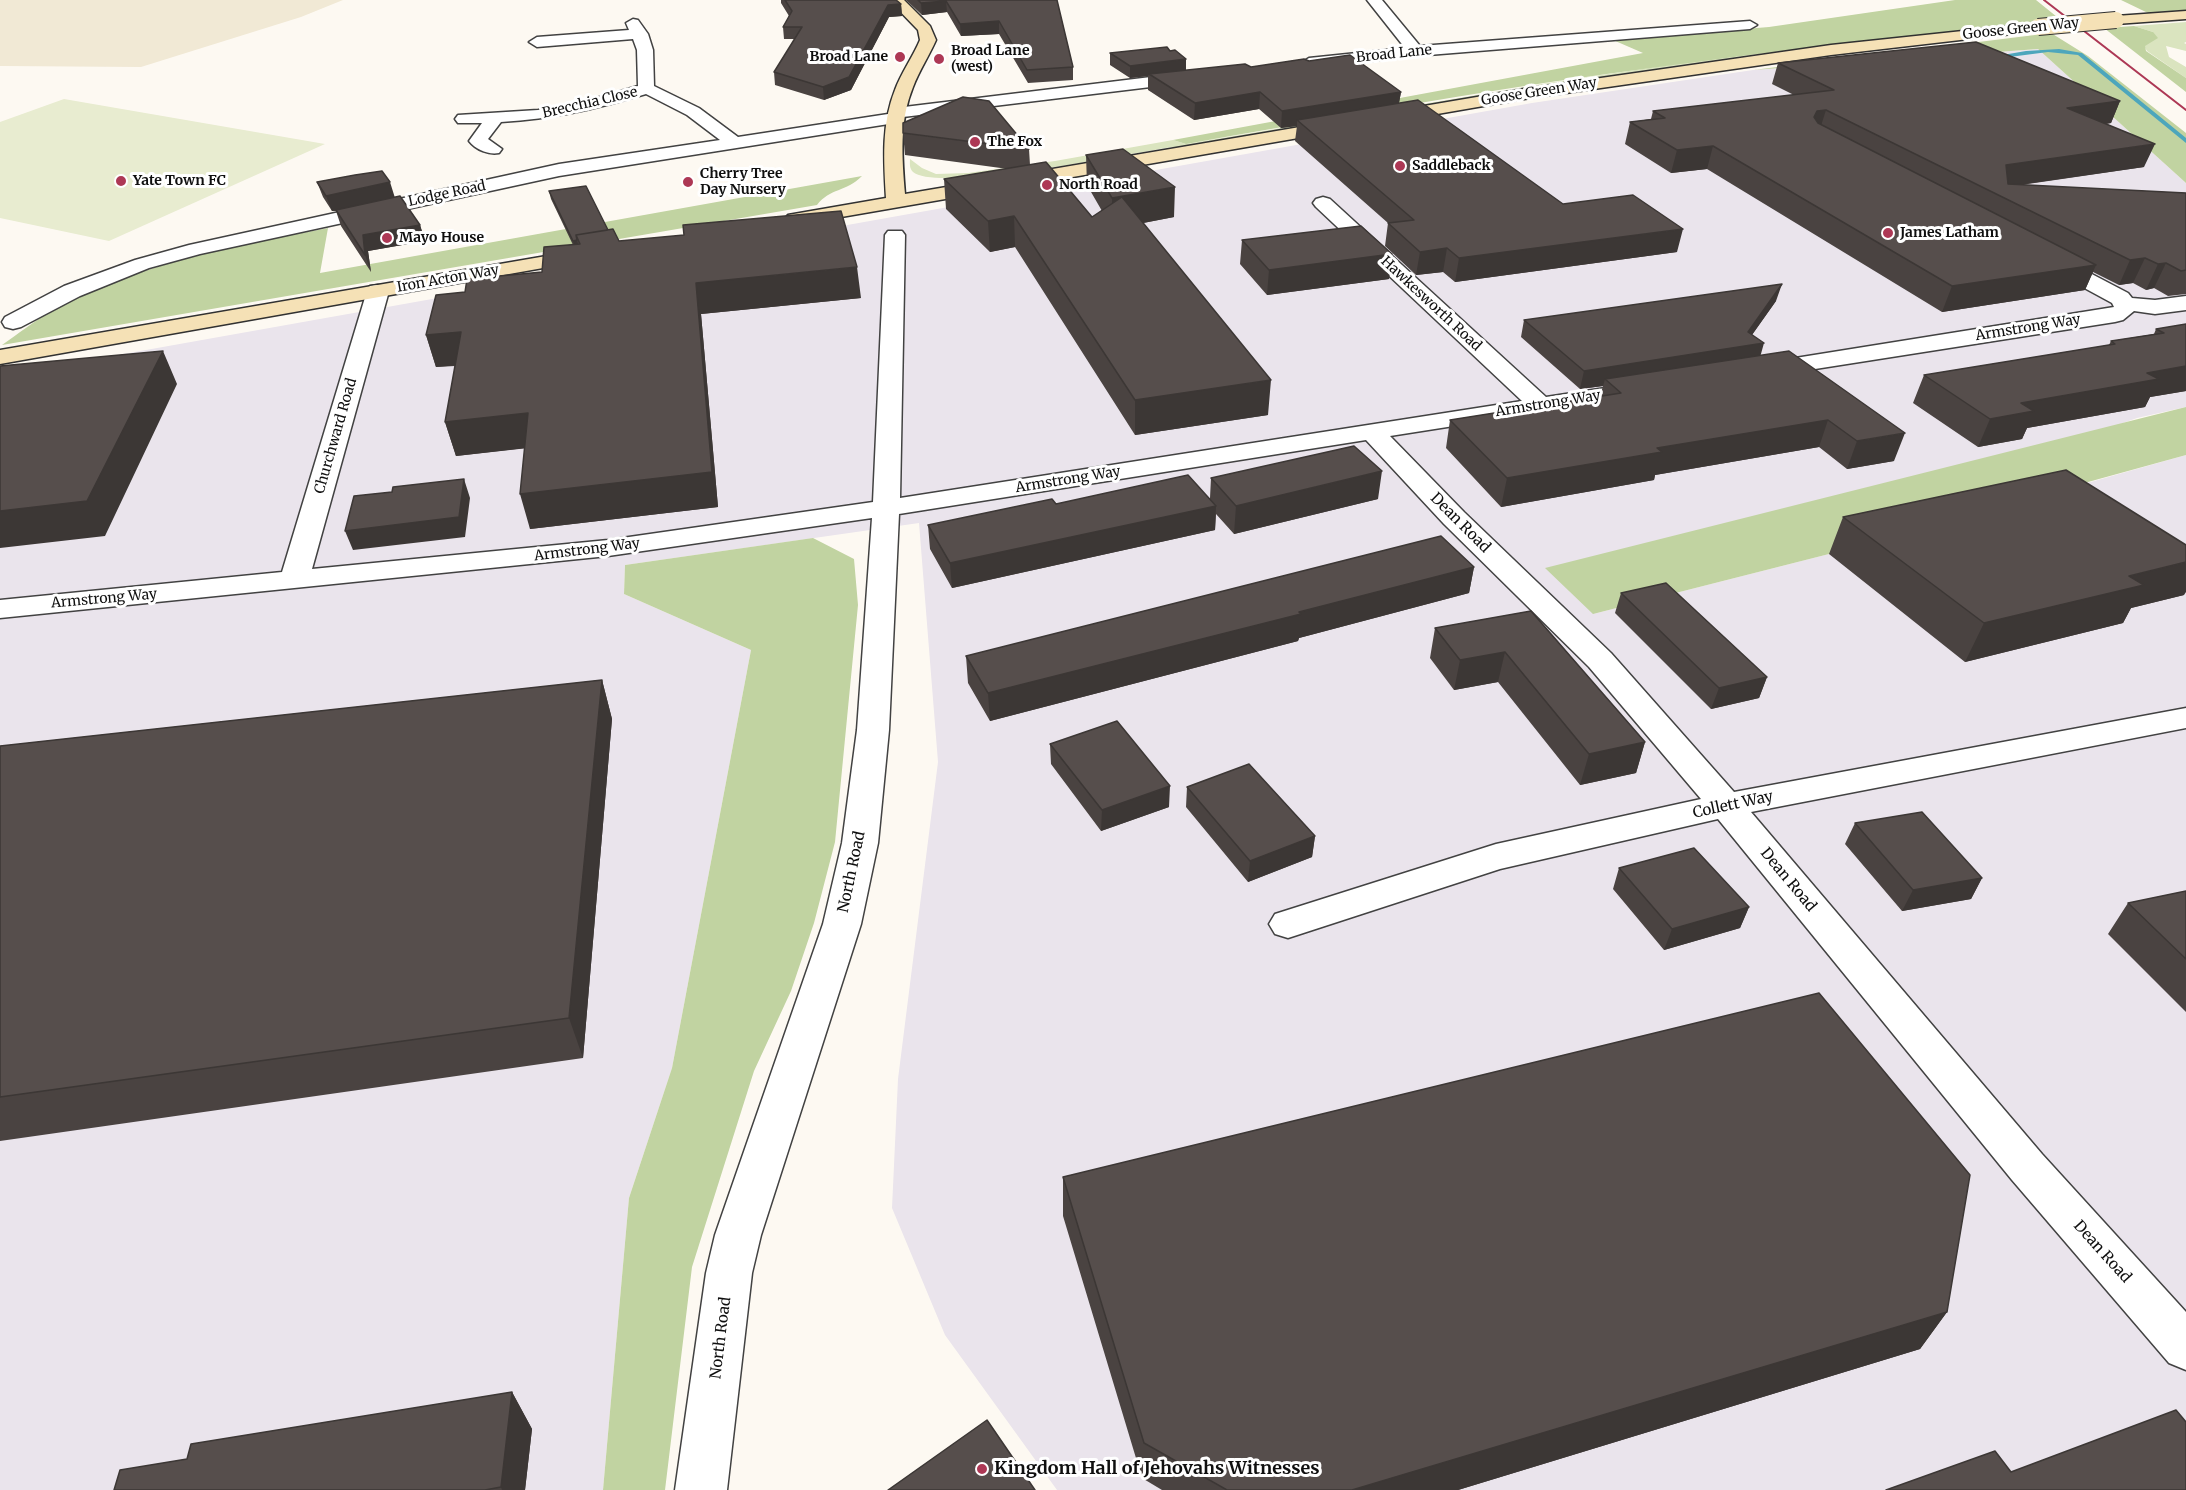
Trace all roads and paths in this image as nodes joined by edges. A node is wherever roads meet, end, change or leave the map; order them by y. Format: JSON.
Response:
{"nodes":[{"id":1,"x":896,"y":0,"type":"edge"},
{"id":2,"x":1374,"y":0,"type":"edge"},
{"id":3,"x":2186,"y":15,"type":"edge"},
{"id":4,"x":1750,"y":25,"type":"dead end"},
{"id":5,"x":537,"y":42,"type":"dead end"},
{"id":6,"x":1416,"y":51,"type":"junction"},
{"id":7,"x":1291,"y":65,"type":"edge"},
{"id":8,"x":1206,"y":75,"type":"edge"},
{"id":9,"x":647,"y":89,"type":"junction"},
{"id":10,"x":896,"y":115,"type":"junction"},
{"id":11,"x":496,"y":117,"type":"junction"},
{"id":12,"x":464,"y":119,"type":"dead end"},
{"id":13,"x":733,"y":142,"type":"junction"},
{"id":14,"x":492,"y":149,"type":"dead end"},
{"id":15,"x":894,"y":172,"type":"junction"},
{"id":16,"x":974,"y":188,"type":"junction"},
{"id":17,"x":896,"y":201,"type":"junction"},
{"id":18,"x":1323,"y":203,"type":"dead end"},
{"id":19,"x":778,"y":221,"type":"edge"},
{"id":20,"x":895,"y":235,"type":"dead end"},
{"id":21,"x":2025,"y":249,"type":"edge"},
{"id":22,"x":602,"y":252,"type":"edge"},
{"id":23,"x":378,"y":291,"type":"junction"},
{"id":24,"x":2186,"y":303,"type":"edge"},
{"id":25,"x":2125,"y":304,"type":"junction"},
{"id":26,"x":13,"y":322,"type":"dead end"},
{"id":27,"x":0,"y":357,"type":"edge"},
{"id":28,"x":1744,"y":374,"type":"edge"},
{"id":29,"x":1665,"y":386,"type":"edge"},
{"id":30,"x":1540,"y":405,"type":"junction"},
{"id":31,"x":1371,"y":432,"type":"junction"},
{"id":32,"x":886,"y":508,"type":"junction"},
{"id":33,"x":294,"y":581,"type":"junction"},
{"id":34,"x":0,"y":609,"type":"edge"},
{"id":35,"x":2186,"y":718,"type":"edge"},
{"id":36,"x":1726,"y":805,"type":"junction"},
{"id":37,"x":1288,"y":924,"type":"dead end"},
{"id":38,"x":2186,"y":1347,"type":"edge"},
{"id":39,"x":701,"y":1490,"type":"edge"}],
"edges":[{"from":1,"to":10,"type":"main road"},
{"from":2,"to":6,"type":"street"},
{"from":3,"to":16,"type":"main road","name":"Goose Green Way","bridge":true},
{"from":4,"to":6,"type":"street","name":"Broad Lane"},
{"from":5,"to":9,"type":"street"},
{"from":6,"to":7,"type":"street","name":"Broad Lane"},
{"from":8,"to":10,"type":"street"},
{"from":9,"to":11,"type":"street","name":"Brecchia Close"},
{"from":9,"to":13,"type":"street"},
{"from":10,"to":13,"type":"street","name":"Lodge Road"},
{"from":10,"to":15,"type":"main road"},
{"from":11,"to":12,"type":"street","name":"Brecchia Close"},
{"from":11,"to":14,"type":"street"},
{"from":13,"to":26,"type":"street","name":"Lodge Road"},
{"from":15,"to":16,"type":"main road"},
{"from":15,"to":17,"type":"main road"},
{"from":16,"to":17,"type":"main road","name":"Goose Green Way"},
{"from":17,"to":19,"type":"main road"},
{"from":18,"to":30,"type":"street","name":"Hawkesworth Road"},
{"from":20,"to":32,"type":"street","name":"North Road"},
{"from":21,"to":25,"type":"street"},
{"from":22,"to":23,"type":"main road","name":"Iron Acton Way"},
{"from":23,"to":27,"type":"main road","name":"Iron Acton Way"},
{"from":23,"to":33,"type":"street","name":"Churchward Road"},
{"from":24,"to":25,"type":"street"},
{"from":25,"to":28,"type":"street","name":"Armstrong Way"},
{"from":29,"to":30,"type":"street","name":"Armstrong Way"},
{"from":30,"to":31,"type":"street","name":"Armstrong Way"},
{"from":31,"to":32,"type":"street","name":"Armstrong Way"},
{"from":31,"to":36,"type":"street","name":"Dean Road"},
{"from":32,"to":33,"type":"street","name":"Armstrong Way"},
{"from":32,"to":39,"type":"street","name":"North Road"},
{"from":33,"to":34,"type":"street","name":"Armstrong Way"},
{"from":35,"to":36,"type":"street","name":"Collett Way"},
{"from":36,"to":37,"type":"street","name":"Collett Way"},
{"from":36,"to":38,"type":"street","name":"Dean Road"}]}
